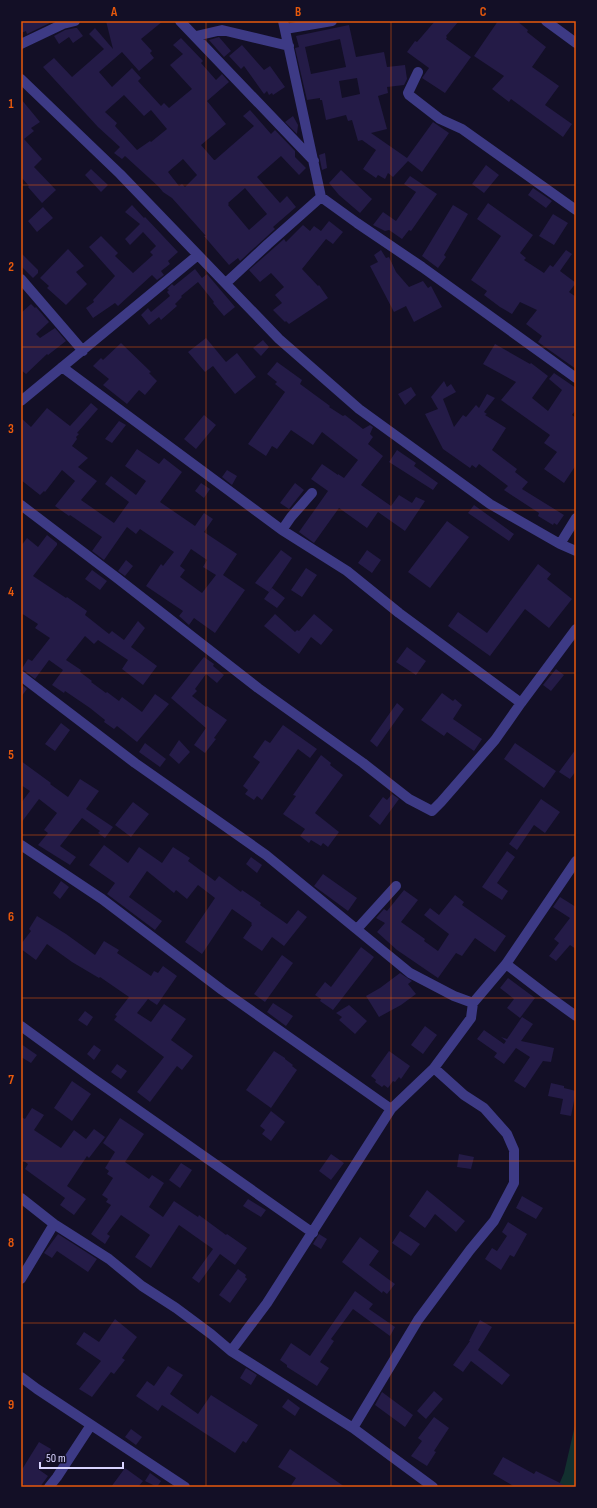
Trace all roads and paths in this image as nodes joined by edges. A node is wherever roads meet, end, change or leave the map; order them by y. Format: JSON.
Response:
{"nodes":[{"id":1,"x":74,"y":21,"type":"edge"},
{"id":2,"x":180,"y":21,"type":"edge"},
{"id":3,"x":332,"y":21,"type":"edge"},
{"id":4,"x":546,"y":21,"type":"edge"},
{"id":5,"x":284,"y":25,"type":"edge"},
{"id":6,"x":196,"y":36,"type":"junction"},
{"id":7,"x":576,"y":43,"type":"edge"},
{"id":8,"x":21,"y":44,"type":"edge"},
{"id":9,"x":290,"y":46,"type":"junction"},
{"id":10,"x":418,"y":72,"type":"dead end"},
{"id":11,"x":21,"y":79,"type":"edge"},
{"id":12,"x":314,"y":161,"type":"junction"},
{"id":13,"x":322,"y":197,"type":"junction"},
{"id":14,"x":576,"y":210,"type":"edge"},
{"id":15,"x":198,"y":255,"type":"junction"},
{"id":16,"x":21,"y":279,"type":"edge"},
{"id":17,"x":226,"y":283,"type":"junction"},
{"id":18,"x":83,"y":351,"type":"junction"},
{"id":19,"x":62,"y":366,"type":"junction"},
{"id":20,"x":576,"y":378,"type":"edge"},
{"id":21,"x":21,"y":401,"type":"edge"},
{"id":22,"x":312,"y":493,"type":"dead end"},
{"id":23,"x":21,"y":505,"type":"edge"},
{"id":24,"x":576,"y":518,"type":"edge"},
{"id":25,"x":282,"y":530,"type":"junction"},
{"id":26,"x":560,"y":544,"type":"junction"},
{"id":27,"x":576,"y":551,"type":"edge"},
{"id":28,"x":576,"y":630,"type":"edge"},
{"id":29,"x":21,"y":676,"type":"edge"},
{"id":30,"x":521,"y":702,"type":"junction"},
{"id":31,"x":21,"y":845,"type":"edge"},
{"id":32,"x":576,"y":861,"type":"edge"},
{"id":33,"x":396,"y":886,"type":"dead end"},
{"id":34,"x":357,"y":929,"type":"junction"},
{"id":35,"x":506,"y":964,"type":"junction"},
{"id":36,"x":473,"y":1002,"type":"junction"},
{"id":37,"x":576,"y":1016,"type":"edge"},
{"id":38,"x":21,"y":1026,"type":"edge"},
{"id":39,"x":434,"y":1068,"type":"junction"},
{"id":40,"x":391,"y":1109,"type":"junction"},
{"id":41,"x":21,"y":1198,"type":"edge"},
{"id":42,"x":54,"y":1224,"type":"junction"},
{"id":43,"x":313,"y":1233,"type":"junction"},
{"id":44,"x":21,"y":1279,"type":"edge"},
{"id":45,"x":231,"y":1351,"type":"junction"},
{"id":46,"x":21,"y":1377,"type":"edge"},
{"id":47,"x":91,"y":1425,"type":"junction"},
{"id":48,"x":353,"y":1428,"type":"junction"},
{"id":49,"x":49,"y":1487,"type":"edge"},
{"id":50,"x":184,"y":1487,"type":"edge"},
{"id":51,"x":433,"y":1487,"type":"edge"}],
"edges":[{"from":1,"to":8,"type":"street"},
{"from":2,"to":6,"type":"street"},
{"from":3,"to":5,"type":"street"},
{"from":4,"to":7,"type":"street"},
{"from":5,"to":9,"type":"street"},
{"from":6,"to":9,"type":"street"},
{"from":6,"to":12,"type":"street"},
{"from":9,"to":12,"type":"street"},
{"from":10,"to":14,"type":"street"},
{"from":11,"to":15,"type":"street"},
{"from":12,"to":13,"type":"street"},
{"from":13,"to":17,"type":"street"},
{"from":13,"to":20,"type":"street"},
{"from":15,"to":17,"type":"street"},
{"from":15,"to":18,"type":"street"},
{"from":16,"to":18,"type":"street"},
{"from":17,"to":26,"type":"street"},
{"from":18,"to":19,"type":"street"},
{"from":19,"to":21,"type":"street"},
{"from":19,"to":25,"type":"street"},
{"from":22,"to":25,"type":"street"},
{"from":23,"to":30,"type":"street"},
{"from":24,"to":26,"type":"street"},
{"from":25,"to":30,"type":"street"},
{"from":26,"to":27,"type":"street"},
{"from":28,"to":30,"type":"street"},
{"from":29,"to":34,"type":"street"},
{"from":31,"to":40,"type":"street"},
{"from":32,"to":35,"type":"street"},
{"from":33,"to":34,"type":"street"},
{"from":34,"to":36,"type":"street"},
{"from":35,"to":36,"type":"street"},
{"from":35,"to":37,"type":"street"},
{"from":36,"to":39,"type":"street"},
{"from":38,"to":43,"type":"street"},
{"from":39,"to":40,"type":"street"},
{"from":39,"to":48,"type":"street"},
{"from":40,"to":43,"type":"street"},
{"from":41,"to":42,"type":"street"},
{"from":42,"to":44,"type":"street"},
{"from":42,"to":45,"type":"street"},
{"from":43,"to":45,"type":"street"},
{"from":45,"to":48,"type":"street"},
{"from":46,"to":47,"type":"street"},
{"from":47,"to":49,"type":"street"},
{"from":47,"to":50,"type":"street"},
{"from":48,"to":51,"type":"street"}]}
